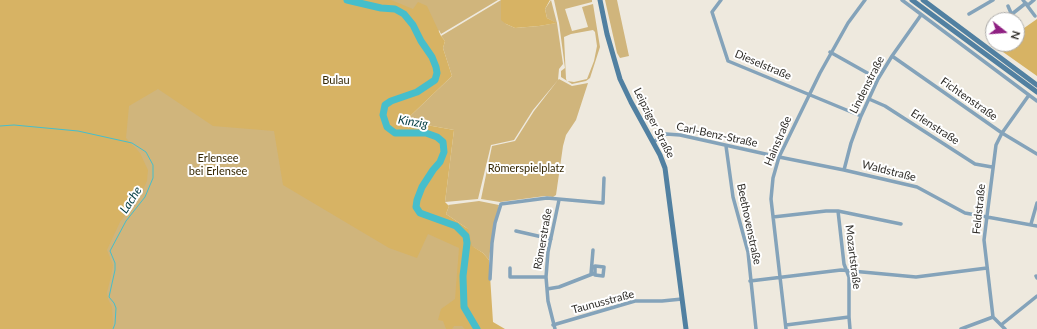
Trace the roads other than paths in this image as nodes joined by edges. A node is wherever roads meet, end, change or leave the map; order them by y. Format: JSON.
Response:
{"nodes":[{"id":1,"x":600,"y":0,"type":"edge"},
{"id":2,"x":721,"y":0,"type":"edge"},
{"id":3,"x":865,"y":0,"type":"edge"},
{"id":4,"x":902,"y":0,"type":"edge"},
{"id":5,"x":912,"y":0,"type":"edge"},
{"id":6,"x":923,"y":0,"type":"edge"},
{"id":7,"x":993,"y":0,"type":"edge"},
{"id":8,"x":1034,"y":0,"type":"edge"},
{"id":9,"x":1025,"y":3,"type":"edge"},
{"id":10,"x":1008,"y":6,"type":"dead end"},
{"id":11,"x":1011,"y":12,"type":"edge"},
{"id":12,"x":1014,"y":12,"type":"edge"},
{"id":13,"x":969,"y":14,"type":"dead end"},
{"id":14,"x":921,"y":15,"type":"junction"},
{"id":15,"x":1035,"y":16,"type":"dead end"},
{"id":16,"x":830,"y":52,"type":"junction"},
{"id":17,"x":892,"y":56,"type":"junction"},
{"id":18,"x":878,"y":79,"type":"junction"},
{"id":19,"x":1037,"y":85,"type":"edge"},
{"id":20,"x":1037,"y":92,"type":"edge"},
{"id":21,"x":808,"y":94,"type":"junction"},
{"id":22,"x":1029,"y":95,"type":"junction"},
{"id":23,"x":869,"y":99,"type":"junction"},
{"id":24,"x":1037,"y":101,"type":"edge"},
{"id":25,"x":861,"y":116,"type":"junction"},
{"id":26,"x":1002,"y":133,"type":"junction"},
{"id":27,"x":653,"y":142,"type":"junction"},
{"id":28,"x":726,"y":146,"type":"junction"},
{"id":29,"x":1037,"y":154,"type":"edge"},
{"id":30,"x":779,"y":157,"type":"junction"},
{"id":31,"x":992,"y":166,"type":"junction"},
{"id":32,"x":844,"y":170,"type":"junction"},
{"id":33,"x":604,"y":178,"type":"dead end"},
{"id":34,"x":559,"y":200,"type":"junction"},
{"id":35,"x":1037,"y":203,"type":"edge"},
{"id":36,"x":838,"y":212,"type":"junction"},
{"id":37,"x":987,"y":216,"type":"junction"},
{"id":38,"x":773,"y":217,"type":"junction"},
{"id":39,"x":901,"y":224,"type":"dead end"},
{"id":40,"x":1031,"y":224,"type":"junction"},
{"id":41,"x":1037,"y":226,"type":"edge"},
{"id":42,"x":516,"y":232,"type":"dead end"},
{"id":43,"x":551,"y":239,"type":"junction"},
{"id":44,"x":593,"y":250,"type":"dead end"},
{"id":45,"x":510,"y":268,"type":"dead end"},
{"id":46,"x":987,"y":268,"type":"junction"},
{"id":47,"x":846,"y":270,"type":"junction"},
{"id":48,"x":546,"y":277,"type":"junction"},
{"id":49,"x":780,"y":277,"type":"junction"},
{"id":50,"x":490,"y":278,"type":"dead end"},
{"id":51,"x":750,"y":281,"type":"junction"},
{"id":52,"x":547,"y":290,"type":"junction"},
{"id":53,"x":1037,"y":296,"type":"edge"},
{"id":54,"x":682,"y":299,"type":"junction"},
{"id":55,"x":849,"y":317,"type":"junction"},
{"id":56,"x":993,"y":317,"type":"junction"},
{"id":57,"x":1001,"y":325,"type":"junction"},
{"id":58,"x":554,"y":327,"type":"edge"},
{"id":59,"x":786,"y":327,"type":"edge"},
{"id":60,"x":686,"y":329,"type":"edge"},
{"id":61,"x":756,"y":329,"type":"edge"},
{"id":62,"x":850,"y":329,"type":"edge"},
{"id":63,"x":961,"y":329,"type":"edge"},
{"id":64,"x":1005,"y":329,"type":"edge"}],
"edges":[{"from":1,"to":27,"type":"main road","name":"Leipziger Straße"},
{"from":2,"to":21,"type":"street","name":"Dieselstraße"},
{"from":3,"to":16,"type":"street","name":"Hainstraße"},
{"from":4,"to":14,"type":"street"},
{"from":5,"to":20,"type":"main road"},
{"from":6,"to":19,"type":"main road"},
{"from":7,"to":13,"type":"street"},
{"from":8,"to":9,"type":"street"},
{"from":9,"to":12,"type":"street"},
{"from":9,"to":15,"type":"street"},
{"from":10,"to":11,"type":"street"},
{"from":14,"to":17,"type":"street","name":"Lindenstraße"},
{"from":14,"to":22,"type":"street"},
{"from":16,"to":18,"type":"street"},
{"from":16,"to":21,"type":"street","name":"Hainstraße"},
{"from":17,"to":18,"type":"street","name":"Lindenstraße"},
{"from":17,"to":26,"type":"street","name":"Fichtenstraße"},
{"from":18,"to":23,"type":"street","name":"Lindenstraße"},
{"from":21,"to":25,"type":"street"},
{"from":21,"to":30,"type":"street","name":"Hainstraße"},
{"from":22,"to":24,"type":"street"},
{"from":22,"to":26,"type":"street","name":"Feldstraße"},
{"from":23,"to":25,"type":"street","name":"Lindenstraße"},
{"from":23,"to":31,"type":"street","name":"Erlenstraße"},
{"from":25,"to":32,"type":"street","name":"Lindenstraße"},
{"from":26,"to":29,"type":"street","name":"Fichtenstraße"},
{"from":26,"to":31,"type":"street","name":"Feldstraße"},
{"from":27,"to":28,"type":"street","name":"Carl-Benz-Straße"},
{"from":27,"to":54,"type":"main road","name":"Leipziger Straße"},
{"from":28,"to":30,"type":"street","name":"Carl-Benz-Straße"},
{"from":28,"to":51,"type":"street","name":"Beethovenstraße"},
{"from":30,"to":32,"type":"street","name":"Waldstraße"},
{"from":30,"to":38,"type":"street","name":"Hainstraße"},
{"from":31,"to":37,"type":"street","name":"Feldstraße"},
{"from":32,"to":37,"type":"street","name":"Waldstraße"},
{"from":33,"to":34,"type":"street"},
{"from":34,"to":43,"type":"street","name":"Römerstraße"},
{"from":34,"to":50,"type":"street"},
{"from":35,"to":40,"type":"street"},
{"from":36,"to":38,"type":"street"},
{"from":36,"to":39,"type":"street"},
{"from":36,"to":47,"type":"street","name":"Mozartstraße"},
{"from":37,"to":40,"type":"street","name":"Waldstraße"},
{"from":37,"to":46,"type":"street","name":"Feldstraße"},
{"from":38,"to":49,"type":"street","name":"Hainstraße"},
{"from":40,"to":41,"type":"street","name":"Waldstraße"},
{"from":42,"to":43,"type":"street"},
{"from":43,"to":48,"type":"street","name":"Römerstraße"},
{"from":44,"to":52,"type":"street"},
{"from":45,"to":48,"type":"street"},
{"from":46,"to":47,"type":"street"},
{"from":46,"to":56,"type":"street","name":"Feldstraße"},
{"from":47,"to":49,"type":"street"},
{"from":47,"to":55,"type":"street","name":"Mozartstraße"},
{"from":48,"to":52,"type":"street","name":"Römerstraße"},
{"from":49,"to":51,"type":"street"},
{"from":49,"to":59,"type":"street","name":"Hainstraße"},
{"from":51,"to":61,"type":"street","name":"Beethovenstraße"},
{"from":52,"to":58,"type":"street","name":"Römerstraße"},
{"from":53,"to":57,"type":"street"},
{"from":54,"to":58,"type":"street","name":"Taunusstraße"},
{"from":54,"to":60,"type":"main road","name":"Leipziger Straße"},
{"from":55,"to":59,"type":"street"},
{"from":55,"to":62,"type":"street","name":"Mozartstraße"},
{"from":56,"to":57,"type":"street"},
{"from":56,"to":63,"type":"street"},
{"from":57,"to":64,"type":"street"}]}
